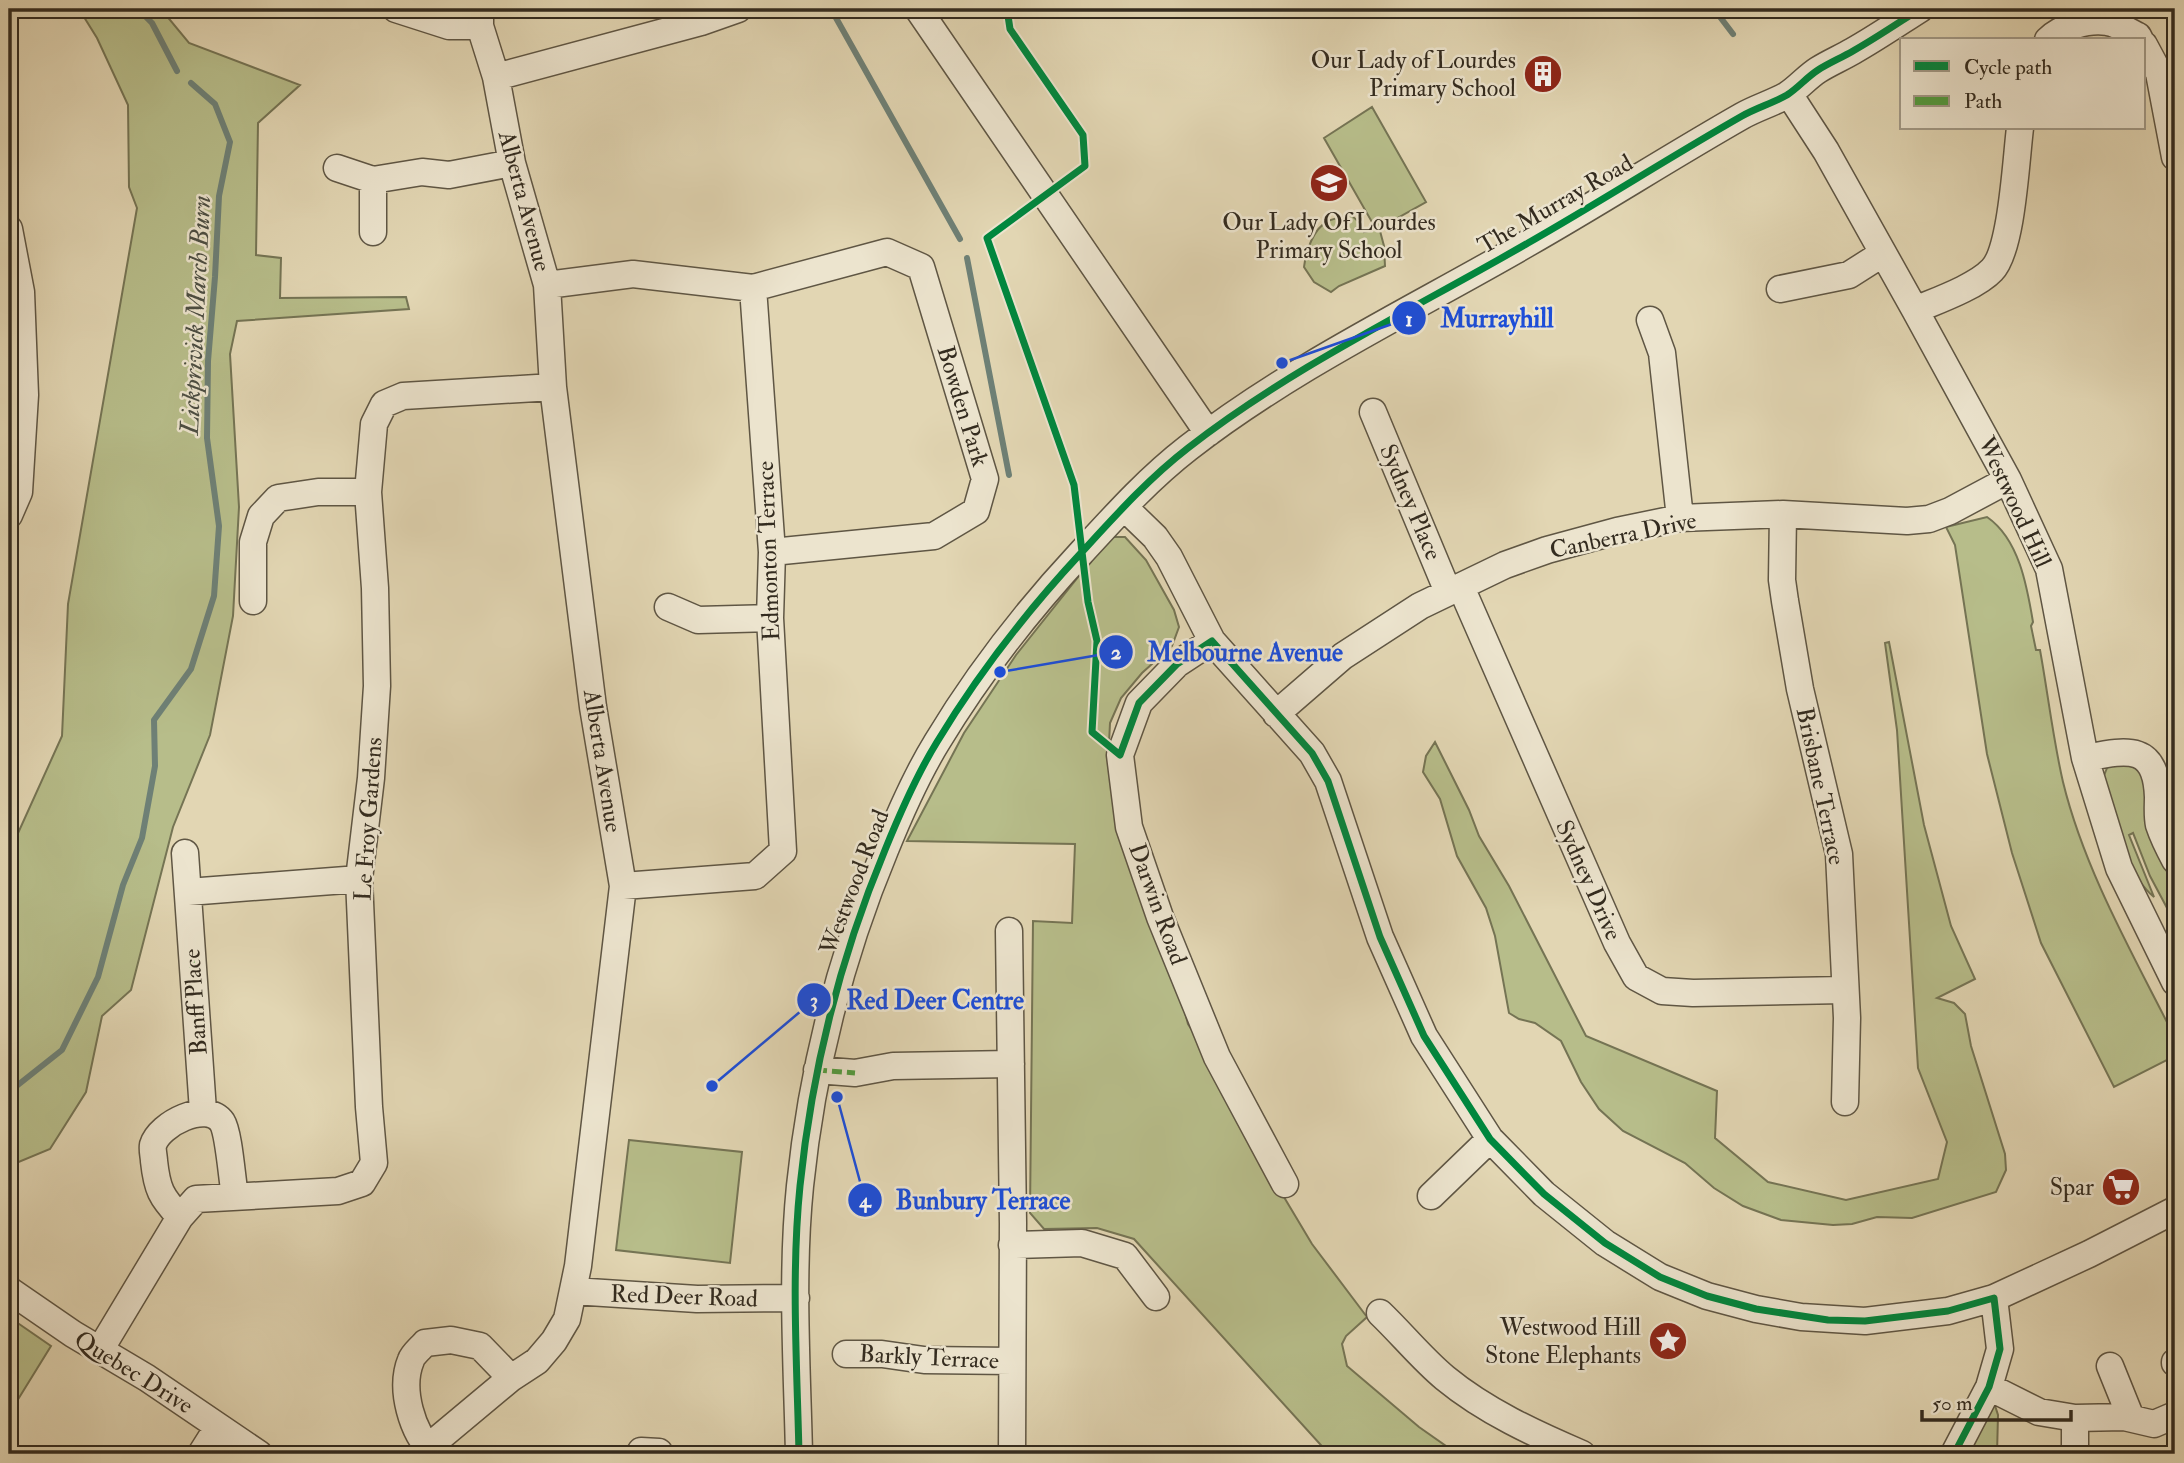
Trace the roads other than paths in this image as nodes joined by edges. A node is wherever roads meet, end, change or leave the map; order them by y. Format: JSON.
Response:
{"nodes":[{"id":1,"x":396,"y":9,"type":"edge"},
{"id":2,"x":738,"y":9,"type":"edge"},
{"id":3,"x":918,"y":9,"type":"edge"},
{"id":4,"x":1920,"y":9,"type":"edge"},
{"id":5,"x":480,"y":18,"type":"edge"},
{"id":6,"x":2051,"y":38,"type":"edge"},
{"id":7,"x":2139,"y":38,"type":"edge"},
{"id":8,"x":2146,"y":49,"type":"edge"},
{"id":9,"x":496,"y":77,"type":"junction"},
{"id":10,"x":1788,"y":94,"type":"junction"},
{"id":11,"x":2170,"y":102,"type":"edge"},
{"id":12,"x":2020,"y":130,"type":"edge"},
{"id":13,"x":2175,"y":157,"type":"edge"},
{"id":14,"x":512,"y":163,"type":"junction"},
{"id":15,"x":337,"y":168,"type":"dead end"},
{"id":16,"x":373,"y":180,"type":"junction"},
{"id":17,"x":9,"y":229,"type":"edge"},
{"id":18,"x":373,"y":232,"type":"dead end"},
{"id":19,"x":1882,"y":254,"type":"junction"},
{"id":20,"x":547,"y":285,"type":"junction"},
{"id":21,"x":753,"y":288,"type":"junction"},
{"id":22,"x":1780,"y":289,"type":"dead end"},
{"id":23,"x":1915,"y":310,"type":"junction"},
{"id":24,"x":1650,"y":320,"type":"dead end"},
{"id":25,"x":553,"y":387,"type":"junction"},
{"id":26,"x":1373,"y":412,"type":"dead end"},
{"id":27,"x":1209,"y":433,"type":"junction"},
{"id":28,"x":2008,"y":480,"type":"junction"},
{"id":29,"x":368,"y":492,"type":"junction"},
{"id":30,"x":1124,"y":506,"type":"junction"},
{"id":31,"x":1783,"y":514,"type":"junction"},
{"id":32,"x":9,"y":515,"type":"edge"},
{"id":33,"x":1680,"y":518,"type":"junction"},
{"id":34,"x":772,"y":552,"type":"junction"},
{"id":35,"x":1454,"y":590,"type":"junction"},
{"id":36,"x":253,"y":601,"type":"dead end"},
{"id":37,"x":668,"y":607,"type":"dead end"},
{"id":38,"x":770,"y":618,"type":"junction"},
{"id":39,"x":1212,"y":641,"type":"junction"},
{"id":40,"x":1276,"y":714,"type":"junction"},
{"id":41,"x":2085,"y":758,"type":"junction"},
{"id":42,"x":185,"y":853,"type":"dead end"},
{"id":43,"x":2175,"y":860,"type":"edge"},
{"id":44,"x":359,"y":879,"type":"junction"},
{"id":45,"x":623,"y":886,"type":"junction"},
{"id":46,"x":188,"y":892,"type":"junction"},
{"id":47,"x":1009,"y":931,"type":"dead end"},
{"id":48,"x":2175,"y":982,"type":"edge"},
{"id":49,"x":1844,"y":990,"type":"junction"},
{"id":50,"x":1011,"y":1064,"type":"junction"},
{"id":51,"x":817,"y":1070,"type":"junction"},
{"id":52,"x":1845,"y":1102,"type":"dead end"},
{"id":53,"x":202,"y":1111,"type":"junction"},
{"id":54,"x":1490,"y":1139,"type":"junction"},
{"id":55,"x":1285,"y":1184,"type":"dead end"},
{"id":56,"x":235,"y":1196,"type":"junction"},
{"id":57,"x":1431,"y":1196,"type":"dead end"},
{"id":58,"x":2175,"y":1210,"type":"edge"},
{"id":59,"x":180,"y":1217,"type":"junction"},
{"id":60,"x":1013,"y":1245,"type":"junction"},
{"id":61,"x":9,"y":1290,"type":"edge"},
{"id":62,"x":573,"y":1291,"type":"junction"},
{"id":63,"x":1157,"y":1297,"type":"dead end"},
{"id":64,"x":796,"y":1298,"type":"junction"},
{"id":65,"x":1994,"y":1298,"type":"junction"},
{"id":66,"x":1380,"y":1313,"type":"dead end"},
{"id":67,"x":100,"y":1350,"type":"junction"},
{"id":68,"x":846,"y":1353,"type":"dead end"},
{"id":69,"x":1012,"y":1362,"type":"junction"},
{"id":70,"x":2110,"y":1366,"type":"dead end"},
{"id":71,"x":512,"y":1378,"type":"junction"},
{"id":72,"x":1989,"y":1387,"type":"junction"},
{"id":73,"x":2175,"y":1415,"type":"edge"},
{"id":74,"x":2075,"y":1418,"type":"junction"},
{"id":75,"x":2131,"y":1419,"type":"junction"},
{"id":76,"x":218,"y":1427,"type":"junction"},
{"id":77,"x":427,"y":1452,"type":"edge"},
{"id":78,"x":201,"y":1454,"type":"edge"},
{"id":79,"x":259,"y":1454,"type":"edge"},
{"id":80,"x":799,"y":1454,"type":"edge"},
{"id":81,"x":1012,"y":1454,"type":"edge"},
{"id":82,"x":1582,"y":1454,"type":"edge"},
{"id":83,"x":1954,"y":1454,"type":"edge"},
{"id":84,"x":2075,"y":1454,"type":"edge"}],
"edges":[{"from":1,"to":5,"type":"street"},
{"from":2,"to":9,"type":"street"},
{"from":3,"to":27,"type":"street"},
{"from":4,"to":10,"type":"street","name":"The Murray Road"},
{"from":5,"to":9,"type":"street","name":"Alberta Avenue"},
{"from":6,"to":7,"type":"street"},
{"from":8,"to":11,"type":"street"},
{"from":9,"to":14,"type":"street","name":"Alberta Avenue"},
{"from":10,"to":19,"type":"street","name":"Westwood Hill"},
{"from":10,"to":27,"type":"street","name":"The Murray Road"},
{"from":11,"to":13,"type":"street"},
{"from":12,"to":23,"type":"street"},
{"from":14,"to":16,"type":"street"},
{"from":14,"to":20,"type":"street","name":"Alberta Avenue"},
{"from":15,"to":16,"type":"street"},
{"from":16,"to":18,"type":"street"},
{"from":17,"to":32,"type":"street"},
{"from":19,"to":22,"type":"street"},
{"from":19,"to":23,"type":"street","name":"Westwood Hill"},
{"from":20,"to":21,"type":"street"},
{"from":20,"to":25,"type":"street","name":"Alberta Avenue"},
{"from":21,"to":34,"type":"street","name":"Edmonton Terrace"},
{"from":21,"to":34,"type":"street","name":"Bowden Park"},
{"from":23,"to":28,"type":"street","name":"Westwood Hill"},
{"from":24,"to":33,"type":"street"},
{"from":25,"to":29,"type":"street","name":"Le Froy Gardens"},
{"from":25,"to":45,"type":"street","name":"Alberta Avenue"},
{"from":26,"to":35,"type":"street","name":"Sydney Place"},
{"from":27,"to":30,"type":"street","name":"Westwood Road"},
{"from":28,"to":31,"type":"street","name":"Canberra Drive"},
{"from":28,"to":41,"type":"street","name":"Westwood Hill"},
{"from":29,"to":36,"type":"street"},
{"from":29,"to":44,"type":"street","name":"Le Froy Gardens"},
{"from":30,"to":39,"type":"street"},
{"from":30,"to":51,"type":"street","name":"Westwood Road"},
{"from":31,"to":33,"type":"street","name":"Canberra Drive"},
{"from":31,"to":49,"type":"street","name":"Brisbane Terrace"},
{"from":33,"to":35,"type":"street","name":"Canberra Drive"},
{"from":34,"to":38,"type":"street","name":"Edmonton Terrace"},
{"from":35,"to":40,"type":"street","name":"Canberra Drive"},
{"from":35,"to":49,"type":"street","name":"Sydney Drive"},
{"from":37,"to":38,"type":"street"},
{"from":38,"to":45,"type":"street","name":"Edmonton Terrace"},
{"from":39,"to":40,"type":"street"},
{"from":39,"to":55,"type":"street","name":"Darwin Road"},
{"from":40,"to":54,"type":"street"},
{"from":41,"to":43,"type":"street"},
{"from":41,"to":48,"type":"street","name":"Westwood Hill"},
{"from":42,"to":46,"type":"street","name":"Banff Place"},
{"from":44,"to":46,"type":"street"},
{"from":44,"to":56,"type":"street","name":"Le Froy Gardens"},
{"from":45,"to":62,"type":"street","name":"Alberta Avenue"},
{"from":46,"to":53,"type":"street","name":"Banff Place"},
{"from":47,"to":50,"type":"street"},
{"from":49,"to":52,"type":"street","name":"Brisbane Terrace"},
{"from":50,"to":51,"type":"street"},
{"from":50,"to":60,"type":"street"},
{"from":51,"to":64,"type":"street","name":"Westwood Road"},
{"from":53,"to":56,"type":"street"},
{"from":53,"to":59,"type":"street"},
{"from":54,"to":57,"type":"street"},
{"from":54,"to":65,"type":"street"},
{"from":56,"to":59,"type":"street","name":"Le Froy Gardens"},
{"from":58,"to":65,"type":"street"},
{"from":59,"to":67,"type":"street","name":"Le Froy Gardens"},
{"from":60,"to":63,"type":"street"},
{"from":60,"to":69,"type":"street"},
{"from":61,"to":67,"type":"street","name":"Quebec Drive"},
{"from":62,"to":64,"type":"street","name":"Red Deer Road"},
{"from":62,"to":71,"type":"street","name":"Alberta Avenue"},
{"from":64,"to":80,"type":"street","name":"Westwood Road"},
{"from":65,"to":72,"type":"street"},
{"from":66,"to":82,"type":"street"},
{"from":67,"to":76,"type":"street","name":"Quebec Drive"},
{"from":68,"to":69,"type":"street","name":"Barkly Terrace"},
{"from":69,"to":81,"type":"street"},
{"from":70,"to":75,"type":"street"},
{"from":71,"to":77,"type":"street","name":"Alberta Avenue"},
{"from":71,"to":77,"type":"street"},
{"from":72,"to":74,"type":"street"},
{"from":72,"to":83,"type":"street"},
{"from":73,"to":75,"type":"street"},
{"from":74,"to":75,"type":"street"},
{"from":74,"to":84,"type":"street"},
{"from":76,"to":78,"type":"street"},
{"from":76,"to":79,"type":"street","name":"Quebec Drive"}]}
